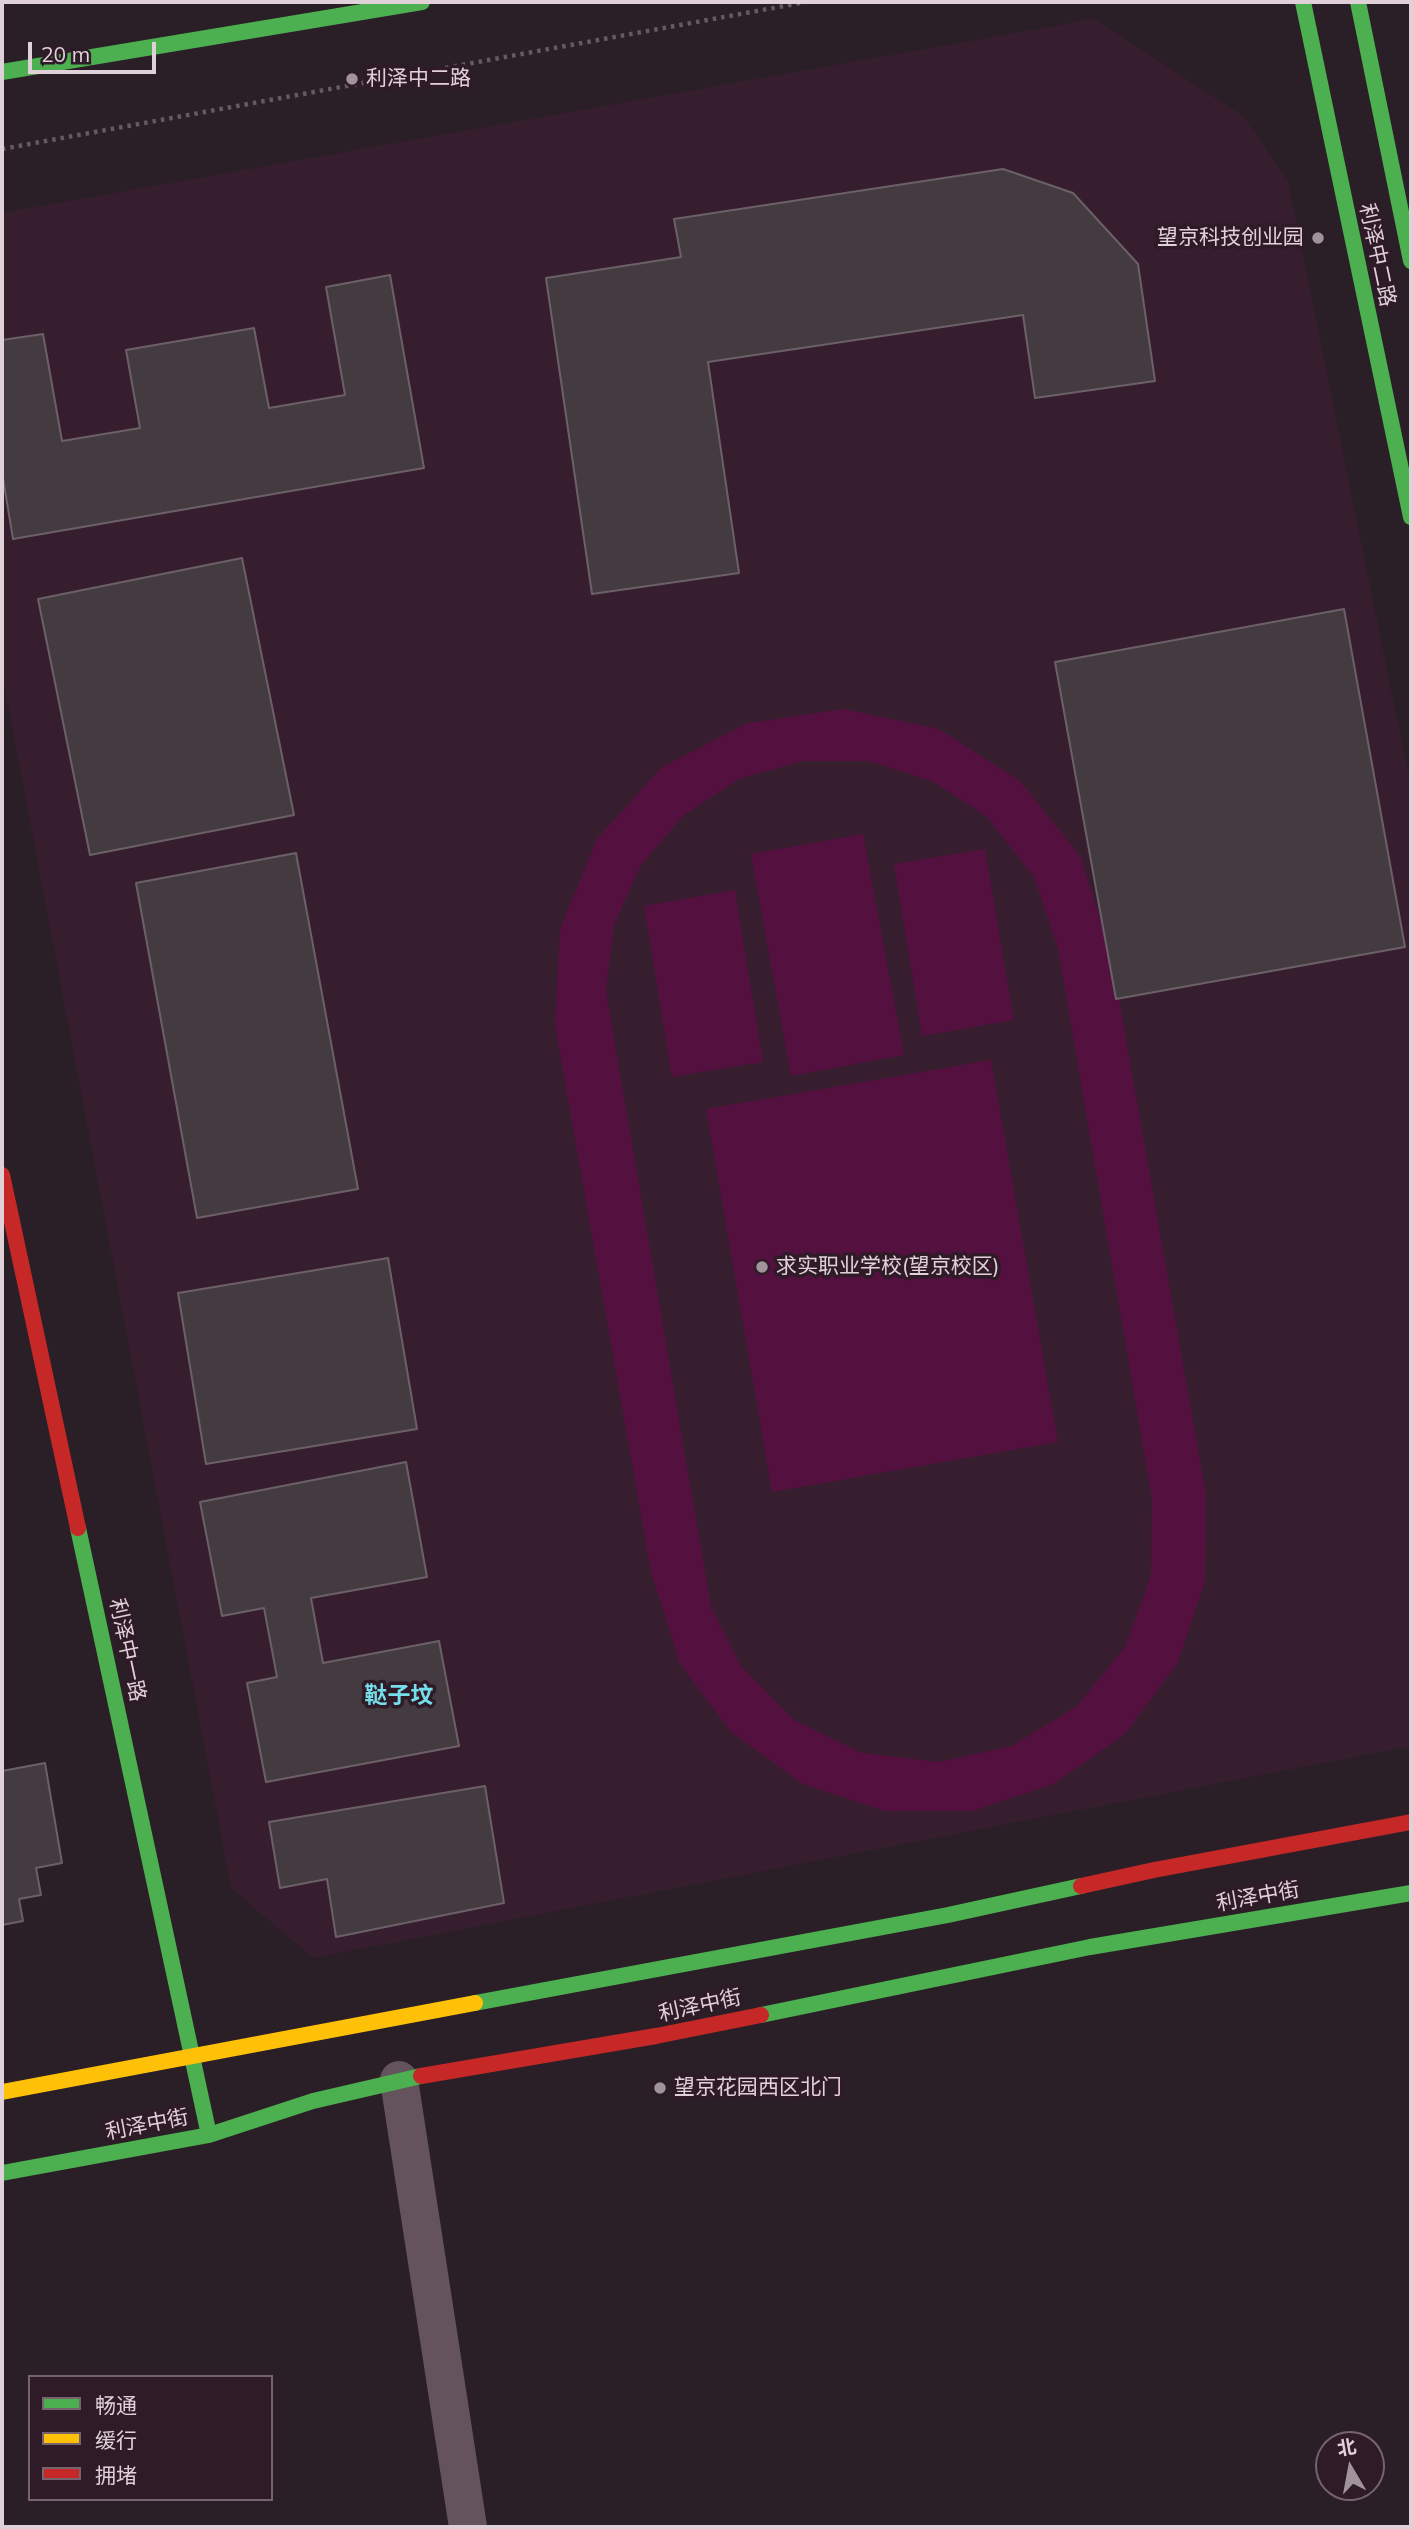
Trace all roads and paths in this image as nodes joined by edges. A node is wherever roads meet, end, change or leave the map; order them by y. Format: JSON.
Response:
{"nodes":[{"id":1,"x":422,"y":2,"type":"edge"},
{"id":2,"x":806,"y":2,"type":"edge"},
{"id":3,"x":1303,"y":2,"type":"edge"},
{"id":4,"x":1358,"y":2,"type":"edge"},
{"id":5,"x":2,"y":72,"type":"edge"},
{"id":6,"x":2,"y":149,"type":"edge"},
{"id":7,"x":1411,"y":261,"type":"edge"},
{"id":8,"x":1411,"y":517,"type":"edge"},
{"id":9,"x":2,"y":1175,"type":"edge"},
{"id":10,"x":1411,"y":1822,"type":"edge"},
{"id":11,"x":1411,"y":1893,"type":"edge"},
{"id":12,"x":194,"y":2056,"type":"junction"},
{"id":13,"x":398,"y":2080,"type":"junction"},
{"id":14,"x":2,"y":2091,"type":"edge"},
{"id":15,"x":209,"y":2135,"type":"junction"},
{"id":16,"x":2,"y":2174,"type":"edge"},
{"id":17,"x":467,"y":2527,"type":"edge"}],
"edges":[{"from":1,"to":5,"type":"street"},
{"from":2,"to":6,"type":"path"},
{"from":3,"to":8,"type":"street","name":"利泽中二路"},
{"from":4,"to":7,"type":"street","name":"利泽中二路"},
{"from":9,"to":12,"type":"street","name":"利泽中一路"},
{"from":10,"to":12,"type":"street","name":"利泽中街"},
{"from":11,"to":13,"type":"street","name":"利泽中街"},
{"from":12,"to":14,"type":"street","name":"利泽中街"},
{"from":12,"to":15,"type":"street","name":"利泽中一路"},
{"from":13,"to":15,"type":"street","name":"利泽中街"},
{"from":13,"to":17,"type":"street"},
{"from":15,"to":16,"type":"street","name":"利泽中街"}]}
